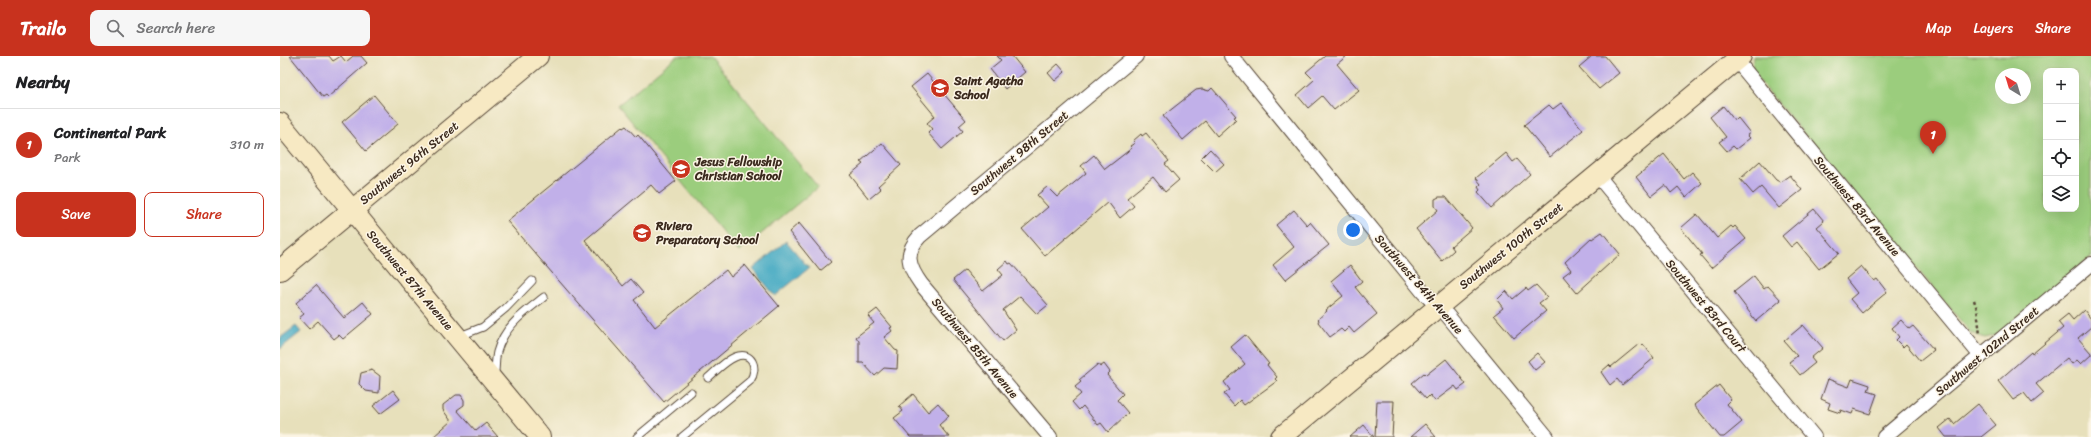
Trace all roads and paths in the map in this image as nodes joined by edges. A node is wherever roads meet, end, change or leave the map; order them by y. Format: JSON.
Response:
{"nodes":[{"id":1,"x":538,"y":56,"type":"edge"},
{"id":2,"x":1136,"y":56,"type":"edge"},
{"id":3,"x":1231,"y":56,"type":"edge"},
{"id":4,"x":1737,"y":57,"type":"edge"},
{"id":5,"x":280,"y":123,"type":"edge"},
{"id":6,"x":1598,"y":176,"type":"junction"},
{"id":7,"x":352,"y":210,"type":"junction"},
{"id":8,"x":908,"y":256,"type":"joint"},
{"id":9,"x":2091,"y":264,"type":"edge"},
{"id":10,"x":280,"y":270,"type":"edge"},
{"id":11,"x":532,"y":281,"type":"dead end"},
{"id":12,"x":544,"y":297,"type":"dead end"},
{"id":13,"x":1974,"y":300,"type":"dead end"},
{"id":14,"x":1438,"y":306,"type":"junction"},
{"id":15,"x":1979,"y":336,"type":"dead end"},
{"id":16,"x":458,"y":337,"type":"junction"},
{"id":17,"x":1981,"y":356,"type":"junction"},
{"id":18,"x":708,"y":378,"type":"dead end"},
{"id":19,"x":494,"y":381,"type":"junction"},
{"id":20,"x":691,"y":392,"type":"dead end"},
{"id":21,"x":540,"y":437,"type":"edge"},
{"id":22,"x":637,"y":437,"type":"edge"},
{"id":23,"x":682,"y":437,"type":"edge"},
{"id":24,"x":1050,"y":437,"type":"edge"},
{"id":25,"x":1281,"y":437,"type":"edge"},
{"id":26,"x":1547,"y":437,"type":"edge"},
{"id":27,"x":1814,"y":437,"type":"edge"},
{"id":28,"x":1884,"y":437,"type":"edge"}],
"edges":[{"from":1,"to":7,"type":"street","name":"Southwest 96th Street"},
{"from":2,"to":8,"type":"street","name":"Southwest 98th Street"},
{"from":3,"to":14,"type":"street","name":"Southwest 84th Avenue"},
{"from":4,"to":6,"type":"street","name":"Southwest 100th Street"},
{"from":4,"to":17,"type":"street","name":"Southwest 83rd Avenue"},
{"from":5,"to":7,"type":"street","name":"Southwest 87th Avenue"},
{"from":6,"to":14,"type":"street","name":"Southwest 100th Street"},
{"from":6,"to":27,"type":"street","name":"Southwest 83rd Court"},
{"from":7,"to":10,"type":"street","name":"Southwest 96th Street"},
{"from":7,"to":16,"type":"street","name":"Southwest 87th Avenue"},
{"from":8,"to":24,"type":"street","name":"Southwest 85th Avenue"},
{"from":9,"to":17,"type":"street","name":"Southwest 102nd Street"},
{"from":11,"to":16,"type":"lane"},
{"from":12,"to":19,"type":"lane"},
{"from":13,"to":15,"type":"path"},
{"from":14,"to":25,"type":"street","name":"Southwest 100th Street"},
{"from":14,"to":26,"type":"street","name":"Southwest 84th Avenue"},
{"from":16,"to":19,"type":"street","name":"Southwest 87th Avenue"},
{"from":17,"to":28,"type":"street","name":"Southwest 102nd Street"},
{"from":18,"to":23,"type":"lane"},
{"from":19,"to":21,"type":"street","name":"Southwest 87th Avenue"},
{"from":20,"to":22,"type":"lane"}]}
